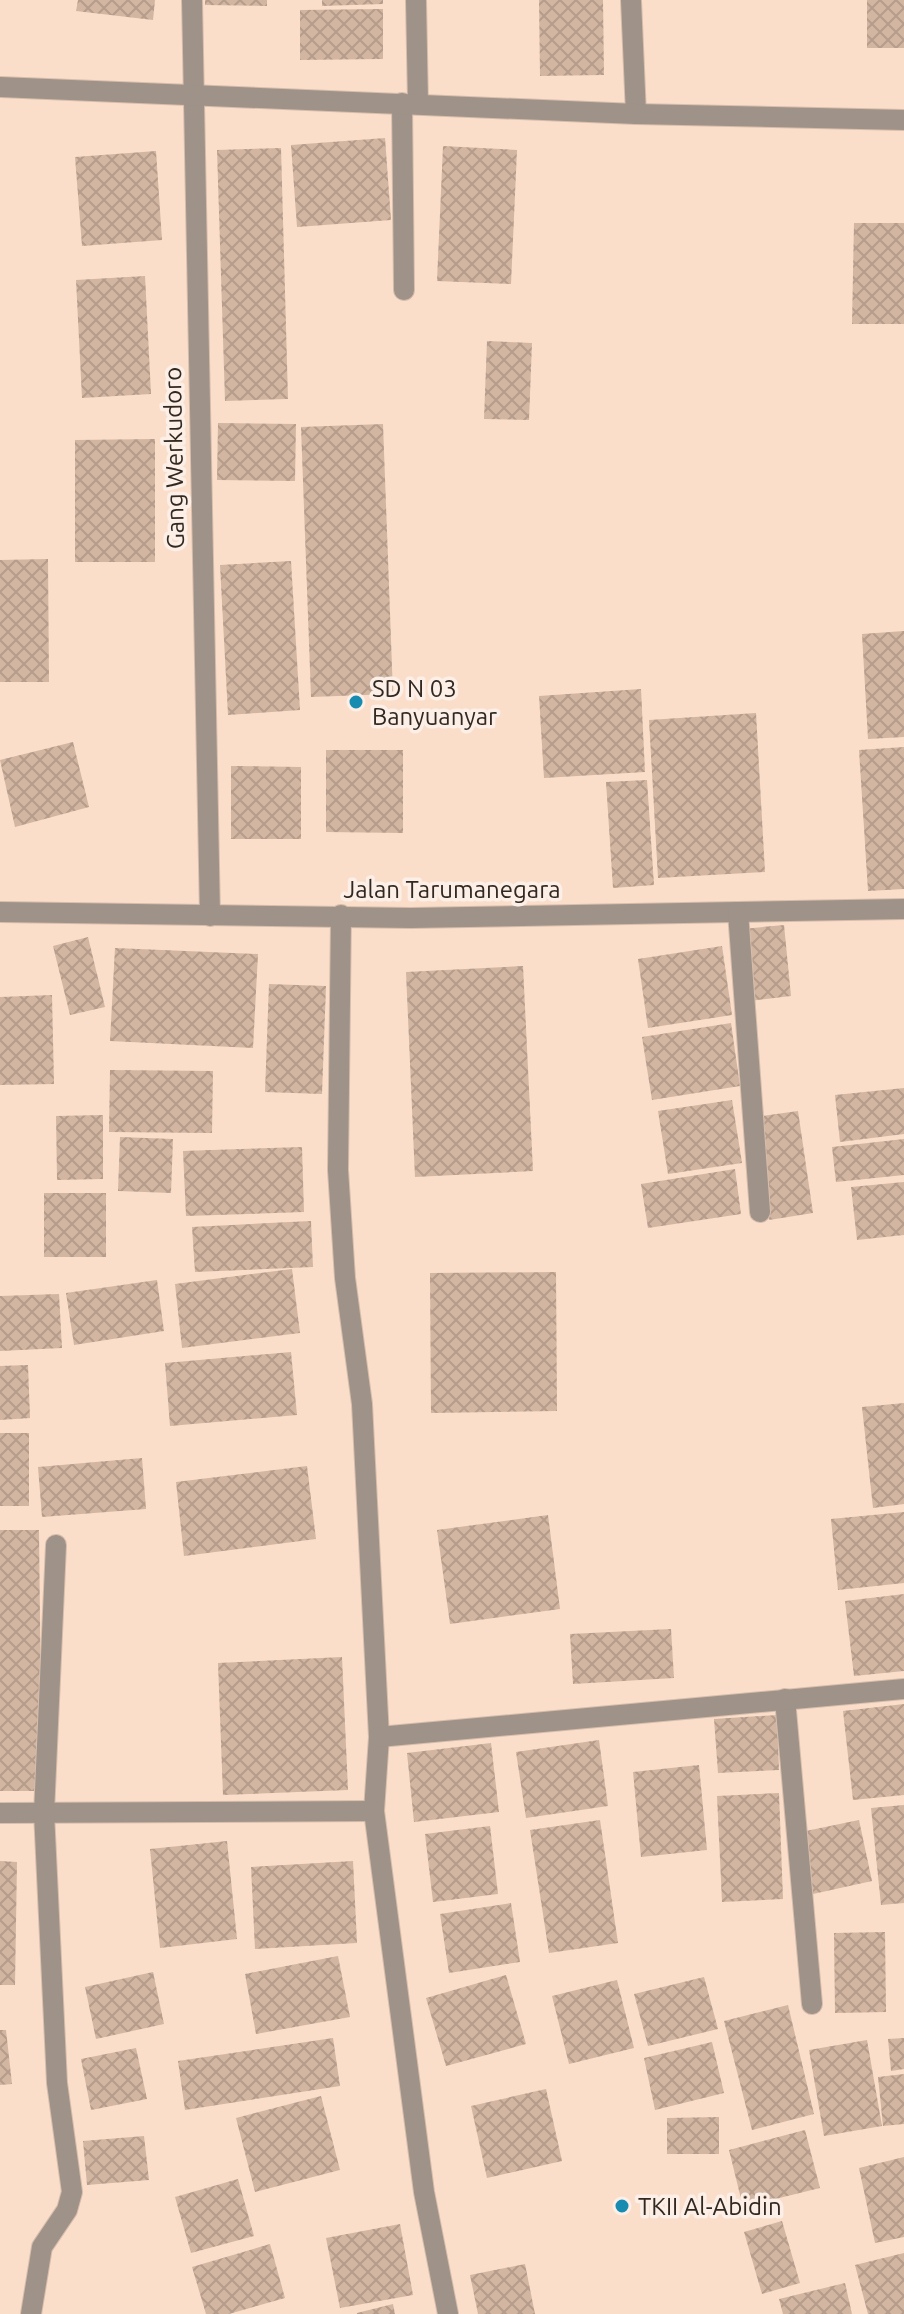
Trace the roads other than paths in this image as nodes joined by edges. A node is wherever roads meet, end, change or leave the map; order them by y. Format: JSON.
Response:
{"nodes":[{"id":1,"x":192,"y":0,"type":"edge"},
{"id":2,"x":416,"y":0,"type":"edge"},
{"id":3,"x":631,"y":0,"type":"edge"},
{"id":4,"x":0,"y":87,"type":"edge"},
{"id":5,"x":192,"y":93,"type":"junction"},
{"id":6,"x":410,"y":103,"type":"junction"},
{"id":7,"x":636,"y":114,"type":"junction"},
{"id":8,"x":904,"y":120,"type":"edge"},
{"id":9,"x":404,"y":290,"type":"dead end"},
{"id":10,"x":904,"y":909,"type":"edge"},
{"id":11,"x":0,"y":912,"type":"edge"},
{"id":12,"x":738,"y":912,"type":"junction"},
{"id":13,"x":341,"y":915,"type":"junction"},
{"id":14,"x":210,"y":916,"type":"junction"},
{"id":15,"x":760,"y":1212,"type":"dead end"},
{"id":16,"x":56,"y":1545,"type":"dead end"},
{"id":17,"x":904,"y":1689,"type":"edge"},
{"id":18,"x":785,"y":1699,"type":"junction"},
{"id":19,"x":379,"y":1737,"type":"junction"},
{"id":20,"x":374,"y":1811,"type":"junction"},
{"id":21,"x":0,"y":1813,"type":"edge"},
{"id":22,"x":44,"y":1813,"type":"junction"},
{"id":23,"x":812,"y":2004,"type":"dead end"},
{"id":24,"x":31,"y":2314,"type":"edge"},
{"id":25,"x":448,"y":2314,"type":"edge"}],
"edges":[{"from":1,"to":5,"type":"street","name":"Gang Werkudoro"},
{"from":2,"to":6,"type":"street"},
{"from":3,"to":7,"type":"street"},
{"from":4,"to":5,"type":"street"},
{"from":5,"to":6,"type":"street"},
{"from":5,"to":14,"type":"street","name":"Gang Werkudoro"},
{"from":6,"to":7,"type":"street"},
{"from":6,"to":9,"type":"street"},
{"from":7,"to":8,"type":"street"},
{"from":10,"to":12,"type":"street","name":"Jalan Tarumanegara"},
{"from":11,"to":14,"type":"street","name":"Jalan Tarumanegara"},
{"from":12,"to":13,"type":"street","name":"Jalan Tarumanegara"},
{"from":12,"to":15,"type":"street"},
{"from":13,"to":14,"type":"street","name":"Jalan Tarumanegara"},
{"from":13,"to":19,"type":"street"},
{"from":16,"to":22,"type":"street"},
{"from":17,"to":18,"type":"street"},
{"from":18,"to":19,"type":"street"},
{"from":18,"to":23,"type":"street"},
{"from":19,"to":20,"type":"street"},
{"from":20,"to":22,"type":"street"},
{"from":20,"to":25,"type":"street"},
{"from":21,"to":22,"type":"street"},
{"from":22,"to":24,"type":"street"}]}
